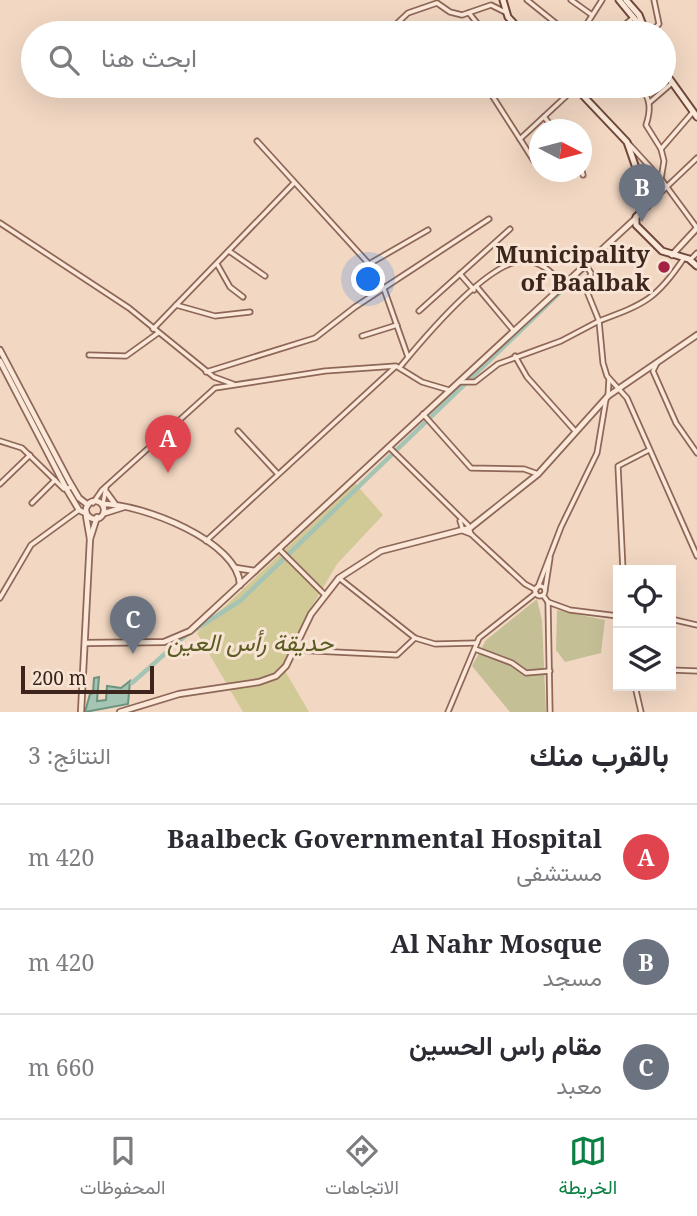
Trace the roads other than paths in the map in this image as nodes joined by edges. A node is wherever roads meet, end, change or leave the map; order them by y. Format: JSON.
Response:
{"nodes":[{"id":1,"x":503,"y":0,"type":"edge"},
{"id":2,"x":527,"y":0,"type":"edge"},
{"id":3,"x":571,"y":0,"type":"edge"},
{"id":4,"x":602,"y":0,"type":"edge"},
{"id":5,"x":619,"y":0,"type":"edge"},
{"id":6,"x":626,"y":0,"type":"edge"},
{"id":7,"x":654,"y":0,"type":"edge"},
{"id":8,"x":505,"y":12,"type":"junction"},
{"id":9,"x":469,"y":13,"type":"junction"},
{"id":10,"x":592,"y":15,"type":"junction"},
{"id":11,"x":634,"y":17,"type":"junction"},
{"id":12,"x":399,"y":21,"type":"edge"},
{"id":13,"x":475,"y":21,"type":"edge"},
{"id":14,"x":513,"y":21,"type":"edge"},
{"id":15,"x":553,"y":21,"type":"edge"},
{"id":16,"x":588,"y":21,"type":"edge"},
{"id":17,"x":629,"y":21,"type":"edge"},
{"id":18,"x":637,"y":21,"type":"edge"},
{"id":19,"x":641,"y":21,"type":"edge"},
{"id":20,"x":658,"y":21,"type":"edge"},
{"id":21,"x":676,"y":89,"type":"edge"},
{"id":22,"x":494,"y":98,"type":"edge"},
{"id":23,"x":564,"y":98,"type":"edge"},
{"id":24,"x":585,"y":98,"type":"edge"},
{"id":25,"x":647,"y":98,"type":"edge"},
{"id":26,"x":654,"y":98,"type":"edge"},
{"id":27,"x":649,"y":102,"type":"junction"},
{"id":28,"x":695,"y":115,"type":"edge"},
{"id":29,"x":544,"y":117,"type":"joint"},
{"id":30,"x":520,"y":138,"type":"junction"},
{"id":31,"x":257,"y":141,"type":"dead end"},
{"id":32,"x":627,"y":142,"type":"junction"},
{"id":33,"x":661,"y":149,"type":"junction"},
{"id":34,"x":529,"y":153,"type":"edge"},
{"id":35,"x":697,"y":158,"type":"edge"},
{"id":36,"x":661,"y":179,"type":"junction"},
{"id":37,"x":294,"y":183,"type":"junction"},
{"id":38,"x":667,"y":187,"type":"junction"},
{"id":39,"x":656,"y":197,"type":"junction"},
{"id":40,"x":489,"y":219,"type":"dead end"},
{"id":41,"x":635,"y":219,"type":"junction"},
{"id":42,"x":0,"y":223,"type":"edge"},
{"id":43,"x":697,"y":228,"type":"edge"},
{"id":44,"x":510,"y":229,"type":"dead end"},
{"id":45,"x":428,"y":230,"type":"dead end"},
{"id":46,"x":680,"y":247,"type":"junction"},
{"id":47,"x":229,"y":251,"type":"junction"},
{"id":48,"x":697,"y":253,"type":"edge"},
{"id":49,"x":671,"y":255,"type":"junction"},
{"id":50,"x":688,"y":259,"type":"junction"},
{"id":51,"x":217,"y":264,"type":"junction"},
{"id":52,"x":369,"y":264,"type":"junction"},
{"id":53,"x":586,"y":265,"type":"junction"},
{"id":54,"x":697,"y":266,"type":"edge"},
{"id":55,"x":460,"y":274,"type":"junction"},
{"id":56,"x":265,"y":276,"type":"dead end"},
{"id":57,"x":563,"y":285,"type":"junction"},
{"id":58,"x":475,"y":288,"type":"junction"},
{"id":59,"x":384,"y":289,"type":"junction"},
{"id":60,"x":243,"y":297,"type":"dead end"},
{"id":61,"x":176,"y":305,"type":"junction"},
{"id":62,"x":419,"y":311,"type":"dead end"},
{"id":63,"x":250,"y":312,"type":"dead end"},
{"id":64,"x":599,"y":321,"type":"junction"},
{"id":65,"x":397,"y":325,"type":"junction"},
{"id":66,"x":153,"y":329,"type":"junction"},
{"id":67,"x":513,"y":330,"type":"junction"},
{"id":68,"x":158,"y":333,"type":"junction"},
{"id":69,"x":697,"y":335,"type":"edge"},
{"id":70,"x":362,"y":336,"type":"dead end"},
{"id":71,"x":0,"y":350,"type":"edge"},
{"id":72,"x":89,"y":355,"type":"dead end"},
{"id":73,"x":516,"y":356,"type":"junction"},
{"id":74,"x":408,"y":357,"type":"junction"},
{"id":75,"x":0,"y":361,"type":"edge"},
{"id":76,"x":657,"y":363,"type":"junction"},
{"id":77,"x":398,"y":367,"type":"junction"},
{"id":78,"x":206,"y":372,"type":"junction"},
{"id":79,"x":214,"y":377,"type":"junction"},
{"id":80,"x":609,"y":379,"type":"junction"},
{"id":81,"x":458,"y":381,"type":"junction"},
{"id":82,"x":233,"y":384,"type":"junction"},
{"id":83,"x":215,"y":388,"type":"junction"},
{"id":84,"x":619,"y":388,"type":"junction"},
{"id":85,"x":449,"y":390,"type":"junction"},
{"id":86,"x":607,"y":397,"type":"junction"},
{"id":87,"x":425,"y":417,"type":"junction"},
{"id":88,"x":38,"y":430,"type":"junction"},
{"id":89,"x":238,"y":431,"type":"dead end"},
{"id":90,"x":576,"y":432,"type":"junction"},
{"id":91,"x":0,"y":441,"type":"edge"},
{"id":92,"x":391,"y":449,"type":"junction"},
{"id":93,"x":649,"y":450,"type":"junction"},
{"id":94,"x":697,"y":453,"type":"edge"},
{"id":95,"x":30,"y":455,"type":"junction"},
{"id":96,"x":524,"y":469,"type":"junction"},
{"id":97,"x":277,"y":473,"type":"junction"},
{"id":98,"x":538,"y":474,"type":"junction"},
{"id":99,"x":55,"y":480,"type":"junction"},
{"id":100,"x":531,"y":480,"type":"junction"},
{"id":101,"x":0,"y":484,"type":"edge"},
{"id":102,"x":69,"y":488,"type":"junction"},
{"id":103,"x":106,"y":490,"type":"junction"},
{"id":104,"x":32,"y":503,"type":"dead end"},
{"id":105,"x":91,"y":504,"type":"junction"},
{"id":106,"x":103,"y":504,"type":"junction"},
{"id":107,"x":116,"y":505,"type":"junction"},
{"id":108,"x":124,"y":507,"type":"junction"},
{"id":109,"x":79,"y":510,"type":"junction"},
{"id":110,"x":104,"y":513,"type":"junction"},
{"id":111,"x":86,"y":514,"type":"junction"},
{"id":112,"x":97,"y":517,"type":"junction"},
{"id":113,"x":460,"y":519,"type":"junction"},
{"id":114,"x":471,"y":528,"type":"junction"},
{"id":115,"x":460,"y":530,"type":"junction"},
{"id":116,"x":90,"y":539,"type":"junction"},
{"id":117,"x":206,"y":541,"type":"junction"},
{"id":118,"x":281,"y":551,"type":"junction"},
{"id":119,"x":550,"y":556,"type":"junction"},
{"id":120,"x":697,"y":556,"type":"edge"},
{"id":121,"x":623,"y":565,"type":"edge"},
{"id":122,"x":235,"y":568,"type":"junction"},
{"id":123,"x":255,"y":571,"type":"junction"},
{"id":124,"x":339,"y":578,"type":"junction"},
{"id":125,"x":240,"y":585,"type":"junction"},
{"id":126,"x":536,"y":590,"type":"junction"},
{"id":127,"x":544,"y":592,"type":"junction"},
{"id":128,"x":324,"y":594,"type":"junction"},
{"id":129,"x":0,"y":598,"type":"edge"},
{"id":130,"x":548,"y":602,"type":"junction"},
{"id":131,"x":613,"y":615,"type":"edge"},
{"id":132,"x":676,"y":620,"type":"edge"},
{"id":133,"x":697,"y":625,"type":"edge"},
{"id":134,"x":415,"y":638,"type":"junction"},
{"id":135,"x":86,"y":643,"type":"junction"},
{"id":136,"x":475,"y":646,"type":"junction"},
{"id":137,"x":294,"y":650,"type":"junction"},
{"id":138,"x":676,"y":670,"type":"edge"},
{"id":139,"x":550,"y":671,"type":"junction"},
{"id":140,"x":697,"y":671,"type":"edge"},
{"id":141,"x":636,"y":691,"type":"edge"},
{"id":142,"x":124,"y":711,"type":"edge"},
{"id":143,"x":81,"y":712,"type":"edge"},
{"id":144,"x":448,"y":712,"type":"edge"},
{"id":145,"x":550,"y":712,"type":"edge"},
{"id":146,"x":641,"y":712,"type":"edge"}],
"edges":[{"from":1,"to":8,"type":"main road"},
{"from":2,"to":15,"type":"street"},
{"from":3,"to":10,"type":"street"},
{"from":4,"to":10,"type":"street"},
{"from":5,"to":11,"type":"main road"},
{"from":6,"to":19,"type":"main road"},
{"from":7,"to":20,"type":"street"},
{"from":8,"to":9,"type":"street"},
{"from":8,"to":14,"type":"main road"},
{"from":9,"to":12,"type":"street"},
{"from":9,"to":13,"type":"street"},
{"from":10,"to":16,"type":"street"},
{"from":11,"to":17,"type":"street"},
{"from":11,"to":18,"type":"main road"},
{"from":21,"to":28,"type":"main road"},
{"from":22,"to":30,"type":"street"},
{"from":23,"to":29,"type":"street"},
{"from":24,"to":32,"type":"main road"},
{"from":25,"to":27,"type":"street"},
{"from":26,"to":27,"type":"street"},
{"from":27,"to":33,"type":"street"},
{"from":28,"to":33,"type":"street"},
{"from":29,"to":30,"type":"street"},
{"from":30,"to":34,"type":"street"},
{"from":31,"to":37,"type":"street"},
{"from":32,"to":36,"type":"street"},
{"from":32,"to":39,"type":"main road"},
{"from":33,"to":36,"type":"street"},
{"from":35,"to":38,"type":"street"},
{"from":36,"to":38,"type":"street"},
{"from":37,"to":47,"type":"street"},
{"from":37,"to":52,"type":"street"},
{"from":38,"to":39,"type":"street"},
{"from":38,"to":43,"type":"street"},
{"from":39,"to":41,"type":"main road"},
{"from":40,"to":59,"type":"street"},
{"from":41,"to":49,"type":"main road"},
{"from":41,"to":53,"type":"street"},
{"from":42,"to":66,"type":"street"},
{"from":43,"to":46,"type":"street"},
{"from":44,"to":55,"type":"street"},
{"from":45,"to":52,"type":"street"},
{"from":46,"to":49,"type":"street"},
{"from":46,"to":50,"type":"street"},
{"from":47,"to":51,"type":"street"},
{"from":47,"to":56,"type":"street"},
{"from":48,"to":50,"type":"street"},
{"from":49,"to":50,"type":"main road"},
{"from":50,"to":54,"type":"main road"},
{"from":50,"to":64,"type":"street"},
{"from":51,"to":60,"type":"street"},
{"from":51,"to":61,"type":"street"},
{"from":52,"to":59,"type":"street"},
{"from":53,"to":57,"type":"street"},
{"from":53,"to":64,"type":"street"},
{"from":55,"to":58,"type":"street"},
{"from":55,"to":62,"type":"street"},
{"from":57,"to":58,"type":"street"},
{"from":57,"to":67,"type":"street"},
{"from":58,"to":67,"type":"street"},
{"from":58,"to":74,"type":"street"},
{"from":59,"to":65,"type":"street"},
{"from":59,"to":78,"type":"street"},
{"from":61,"to":63,"type":"street"},
{"from":61,"to":66,"type":"street"},
{"from":64,"to":73,"type":"street"},
{"from":64,"to":80,"type":"street"},
{"from":65,"to":70,"type":"street"},
{"from":65,"to":74,"type":"street"},
{"from":66,"to":68,"type":"street"},
{"from":67,"to":81,"type":"street"},
{"from":68,"to":72,"type":"street"},
{"from":68,"to":78,"type":"street"},
{"from":69,"to":76,"type":"street"},
{"from":71,"to":88,"type":"street"},
{"from":73,"to":81,"type":"street"},
{"from":73,"to":90,"type":"street"},
{"from":74,"to":77,"type":"street"},
{"from":75,"to":88,"type":"street"},
{"from":76,"to":84,"type":"street"},
{"from":76,"to":94,"type":"street"},
{"from":77,"to":82,"type":"street"},
{"from":77,"to":85,"type":"street"},
{"from":77,"to":97,"type":"street"},
{"from":78,"to":79,"type":"street"},
{"from":79,"to":82,"type":"street"},
{"from":79,"to":83,"type":"street"},
{"from":80,"to":84,"type":"street"},
{"from":80,"to":86,"type":"street"},
{"from":81,"to":85,"type":"street"},
{"from":82,"to":83,"type":"street"},
{"from":83,"to":103,"type":"street"},
{"from":84,"to":86,"type":"street"},
{"from":84,"to":93,"type":"street"},
{"from":85,"to":87,"type":"street"},
{"from":86,"to":90,"type":"street"},
{"from":86,"to":119,"type":"street"},
{"from":87,"to":92,"type":"street"},
{"from":87,"to":96,"type":"street"},
{"from":88,"to":102,"type":"street"},
{"from":89,"to":97,"type":"street"},
{"from":90,"to":98,"type":"street"},
{"from":91,"to":95,"type":"street"},
{"from":92,"to":113,"type":"street"},
{"from":92,"to":118,"type":"street"},
{"from":93,"to":120,"type":"street"},
{"from":93,"to":121,"type":"street"},
{"from":95,"to":99,"type":"street"},
{"from":95,"to":101,"type":"street"},
{"from":96,"to":98,"type":"street"},
{"from":96,"to":100,"type":"street"},
{"from":97,"to":117,"type":"street"},
{"from":98,"to":100,"type":"street"},
{"from":99,"to":102,"type":"street"},
{"from":99,"to":104,"type":"street"},
{"from":100,"to":114,"type":"street"},
{"from":102,"to":105,"type":"street"},
{"from":102,"to":109,"type":"street"},
{"from":103,"to":105,"type":"street"},
{"from":103,"to":106,"type":"street"},
{"from":103,"to":107,"type":"street"},
{"from":105,"to":106,"type":"street"},
{"from":105,"to":111,"type":"street"},
{"from":106,"to":107,"type":"street"},
{"from":106,"to":110,"type":"street"},
{"from":107,"to":108,"type":"street"},
{"from":108,"to":110,"type":"street"},
{"from":108,"to":117,"type":"street"},
{"from":109,"to":111,"type":"street"},
{"from":109,"to":129,"type":"street"},
{"from":110,"to":112,"type":"street"},
{"from":111,"to":112,"type":"street"},
{"from":111,"to":116,"type":"street"},
{"from":112,"to":116,"type":"street"},
{"from":113,"to":114,"type":"street"},
{"from":113,"to":115,"type":"street"},
{"from":114,"to":115,"type":"street"},
{"from":114,"to":115,"type":"street"},
{"from":114,"to":126,"type":"street"},
{"from":115,"to":124,"type":"street"},
{"from":116,"to":135,"type":"street"},
{"from":117,"to":122,"type":"street"},
{"from":118,"to":123,"type":"street"},
{"from":118,"to":128,"type":"street"},
{"from":119,"to":126,"type":"street"},
{"from":119,"to":127,"type":"street"},
{"from":122,"to":123,"type":"street"},
{"from":122,"to":125,"type":"street"},
{"from":123,"to":125,"type":"street"},
{"from":124,"to":128,"type":"street"},
{"from":124,"to":134,"type":"street"},
{"from":125,"to":135,"type":"street"},
{"from":126,"to":127,"type":"street"},
{"from":126,"to":127,"type":"street"},
{"from":126,"to":136,"type":"street"},
{"from":127,"to":130,"type":"street"},
{"from":128,"to":137,"type":"street"},
{"from":130,"to":131,"type":"street"},
{"from":130,"to":139,"type":"street"},
{"from":132,"to":133,"type":"street"},
{"from":134,"to":136,"type":"street"},
{"from":134,"to":137,"type":"street"},
{"from":135,"to":143,"type":"street"},
{"from":136,"to":139,"type":"street"},
{"from":136,"to":144,"type":"street"},
{"from":137,"to":142,"type":"street"},
{"from":138,"to":140,"type":"street"},
{"from":139,"to":145,"type":"street"},
{"from":141,"to":146,"type":"street"}]}
